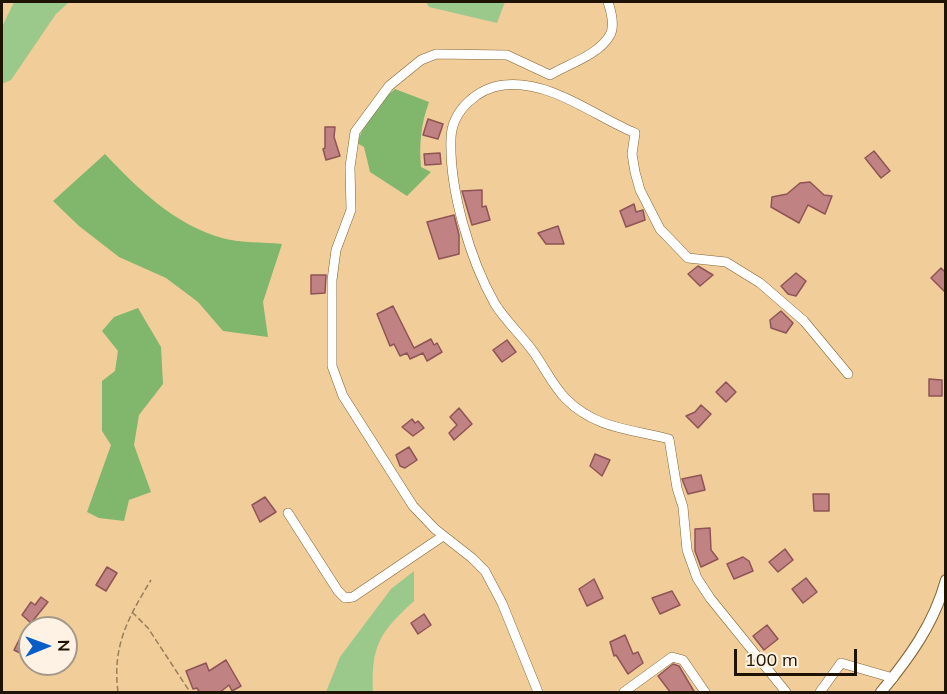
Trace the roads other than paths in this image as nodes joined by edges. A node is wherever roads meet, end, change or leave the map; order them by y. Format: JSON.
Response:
{"nodes":[{"id":1,"x":608,"y":2,"type":"edge"},
{"id":2,"x":848,"y":374,"type":"dead end"},
{"id":3,"x":288,"y":513,"type":"dead end"},
{"id":4,"x":443,"y":536,"type":"junction"},
{"id":5,"x":945,"y":580,"type":"edge"},
{"id":6,"x":893,"y":678,"type":"junction"},
{"id":7,"x":538,"y":693,"type":"edge"},
{"id":8,"x":624,"y":693,"type":"edge"},
{"id":9,"x":705,"y":693,"type":"edge"},
{"id":10,"x":786,"y":693,"type":"edge"},
{"id":11,"x":820,"y":693,"type":"edge"},
{"id":12,"x":881,"y":693,"type":"edge"}],
"edges":[{"from":1,"to":4,"type":"street"},
{"from":2,"to":10,"type":"street"},
{"from":3,"to":4,"type":"street"},
{"from":4,"to":7,"type":"street"},
{"from":5,"to":6,"type":"main road"},
{"from":6,"to":11,"type":"street"},
{"from":6,"to":12,"type":"main road"},
{"from":8,"to":9,"type":"street"}]}
